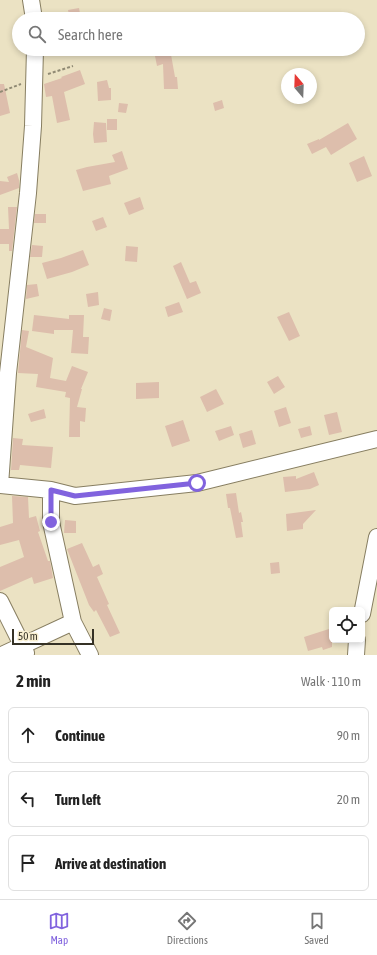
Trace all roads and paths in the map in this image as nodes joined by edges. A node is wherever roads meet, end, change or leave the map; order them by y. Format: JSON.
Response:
{"nodes":[{"id":1,"x":31,"y":0,"type":"edge"},
{"id":2,"x":33,"y":12,"type":"edge"},
{"id":3,"x":35,"y":56,"type":"edge"},
{"id":4,"x":377,"y":440,"type":"edge"},
{"id":5,"x":0,"y":485,"type":"edge"},
{"id":6,"x":51,"y":490,"type":"junction"},
{"id":7,"x":377,"y":537,"type":"edge"},
{"id":8,"x":0,"y":601,"type":"edge"},
{"id":9,"x":363,"y":607,"type":"edge"},
{"id":10,"x":73,"y":622,"type":"junction"},
{"id":11,"x":357,"y":643,"type":"edge"},
{"id":12,"x":25,"y":650,"type":"edge"},
{"id":13,"x":2,"y":655,"type":"edge"},
{"id":14,"x":90,"y":655,"type":"edge"},
{"id":15,"x":356,"y":655,"type":"edge"}],
"edges":[{"from":1,"to":2,"type":"street"},
{"from":3,"to":5,"type":"street"},
{"from":4,"to":6,"type":"street"},
{"from":5,"to":6,"type":"street"},
{"from":6,"to":10,"type":"street"},
{"from":7,"to":9,"type":"street"},
{"from":8,"to":12,"type":"street"},
{"from":10,"to":12,"type":"street"},
{"from":10,"to":14,"type":"street"},
{"from":11,"to":15,"type":"street"},
{"from":12,"to":13,"type":"street"}]}
